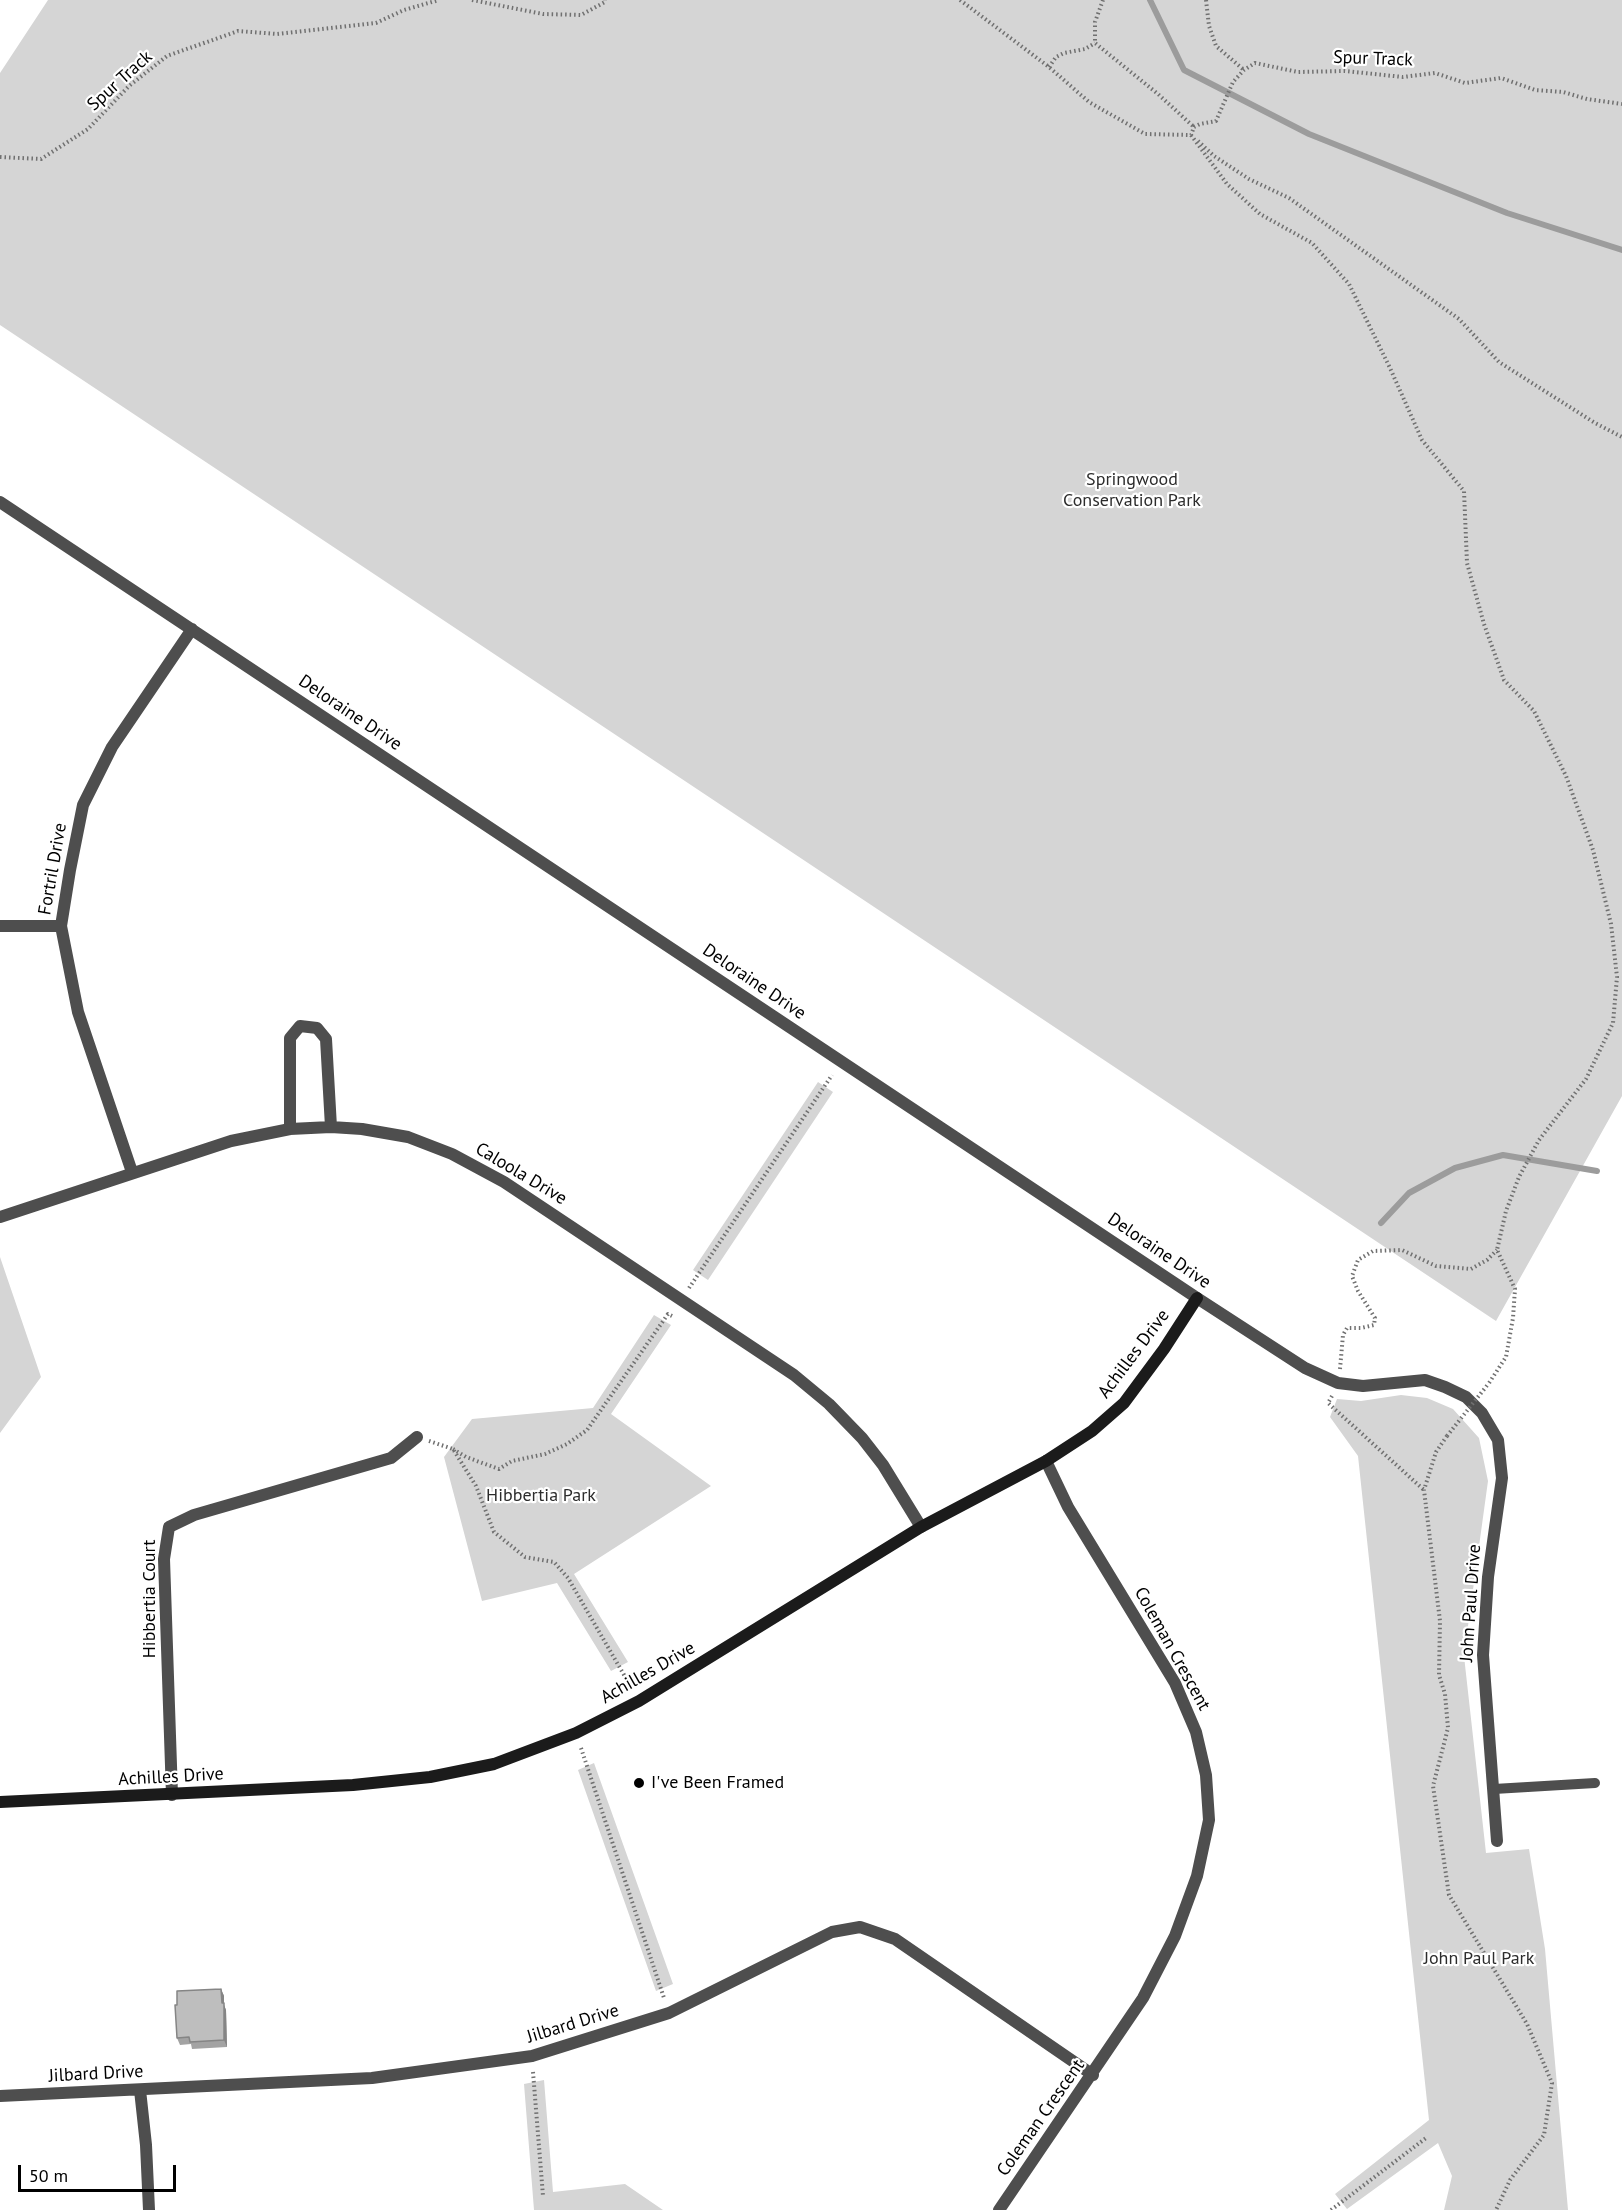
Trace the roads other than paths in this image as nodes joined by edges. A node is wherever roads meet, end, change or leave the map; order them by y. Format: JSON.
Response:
{"nodes":[{"id":1,"x":0,"y":502,"type":"edge"},
{"id":2,"x":192,"y":629,"type":"junction"},
{"id":3,"x":61,"y":926,"type":"junction"},
{"id":4,"x":0,"y":927,"type":"edge"},
{"id":5,"x":331,"y":1127,"type":"junction"},
{"id":6,"x":290,"y":1129,"type":"junction"},
{"id":7,"x":132,"y":1172,"type":"junction"},
{"id":8,"x":0,"y":1217,"type":"edge"},
{"id":9,"x":1197,"y":1298,"type":"junction"},
{"id":10,"x":417,"y":1437,"type":"road end"},
{"id":11,"x":1498,"y":1440,"type":"joint"},
{"id":12,"x":1046,"y":1461,"type":"junction"},
{"id":13,"x":921,"y":1527,"type":"junction"},
{"id":14,"x":1595,"y":1783,"type":"dead end"},
{"id":15,"x":1494,"y":1789,"type":"junction"},
{"id":16,"x":172,"y":1795,"type":"junction"},
{"id":17,"x":0,"y":1802,"type":"edge"},
{"id":18,"x":1497,"y":1841,"type":"dead end"},
{"id":19,"x":1093,"y":2075,"type":"junction"},
{"id":20,"x":140,"y":2090,"type":"junction"},
{"id":21,"x":0,"y":2096,"type":"edge"},
{"id":22,"x":149,"y":2210,"type":"edge"},
{"id":23,"x":999,"y":2210,"type":"edge"}],
"edges":[{"from":1,"to":2,"type":"street","name":"Deloraine Drive"},
{"from":2,"to":3,"type":"street","name":"Fortril Drive"},
{"from":2,"to":9,"type":"street","name":"Deloraine Drive"},
{"from":3,"to":4,"type":"street"},
{"from":3,"to":7,"type":"street","name":"Fortril Drive"},
{"from":5,"to":6,"type":"street","name":"Caloola Drive"},
{"from":5,"to":6,"type":"street"},
{"from":5,"to":13,"type":"street","name":"Caloola Drive"},
{"from":6,"to":7,"type":"street","name":"Caloola Drive"},
{"from":7,"to":8,"type":"street","name":"Caloola Drive"},
{"from":9,"to":11,"type":"street","name":"Deloraine Drive"},
{"from":9,"to":12,"type":"street","name":"Achilles Drive"},
{"from":10,"to":16,"type":"street","name":"Hibbertia Court"},
{"from":11,"to":15,"type":"street","name":"John Paul Drive"},
{"from":12,"to":13,"type":"street","name":"Achilles Drive"},
{"from":12,"to":19,"type":"street","name":"Coleman Crescent"},
{"from":13,"to":16,"type":"street","name":"Achilles Drive"},
{"from":14,"to":15,"type":"lane"},
{"from":15,"to":18,"type":"street","name":"John Paul Drive"},
{"from":16,"to":17,"type":"street","name":"Achilles Drive"},
{"from":19,"to":20,"type":"street","name":"Jilbard Drive"},
{"from":19,"to":23,"type":"street","name":"Coleman Crescent"},
{"from":20,"to":21,"type":"street","name":"Jilbard Drive"},
{"from":20,"to":22,"type":"street"}]}
